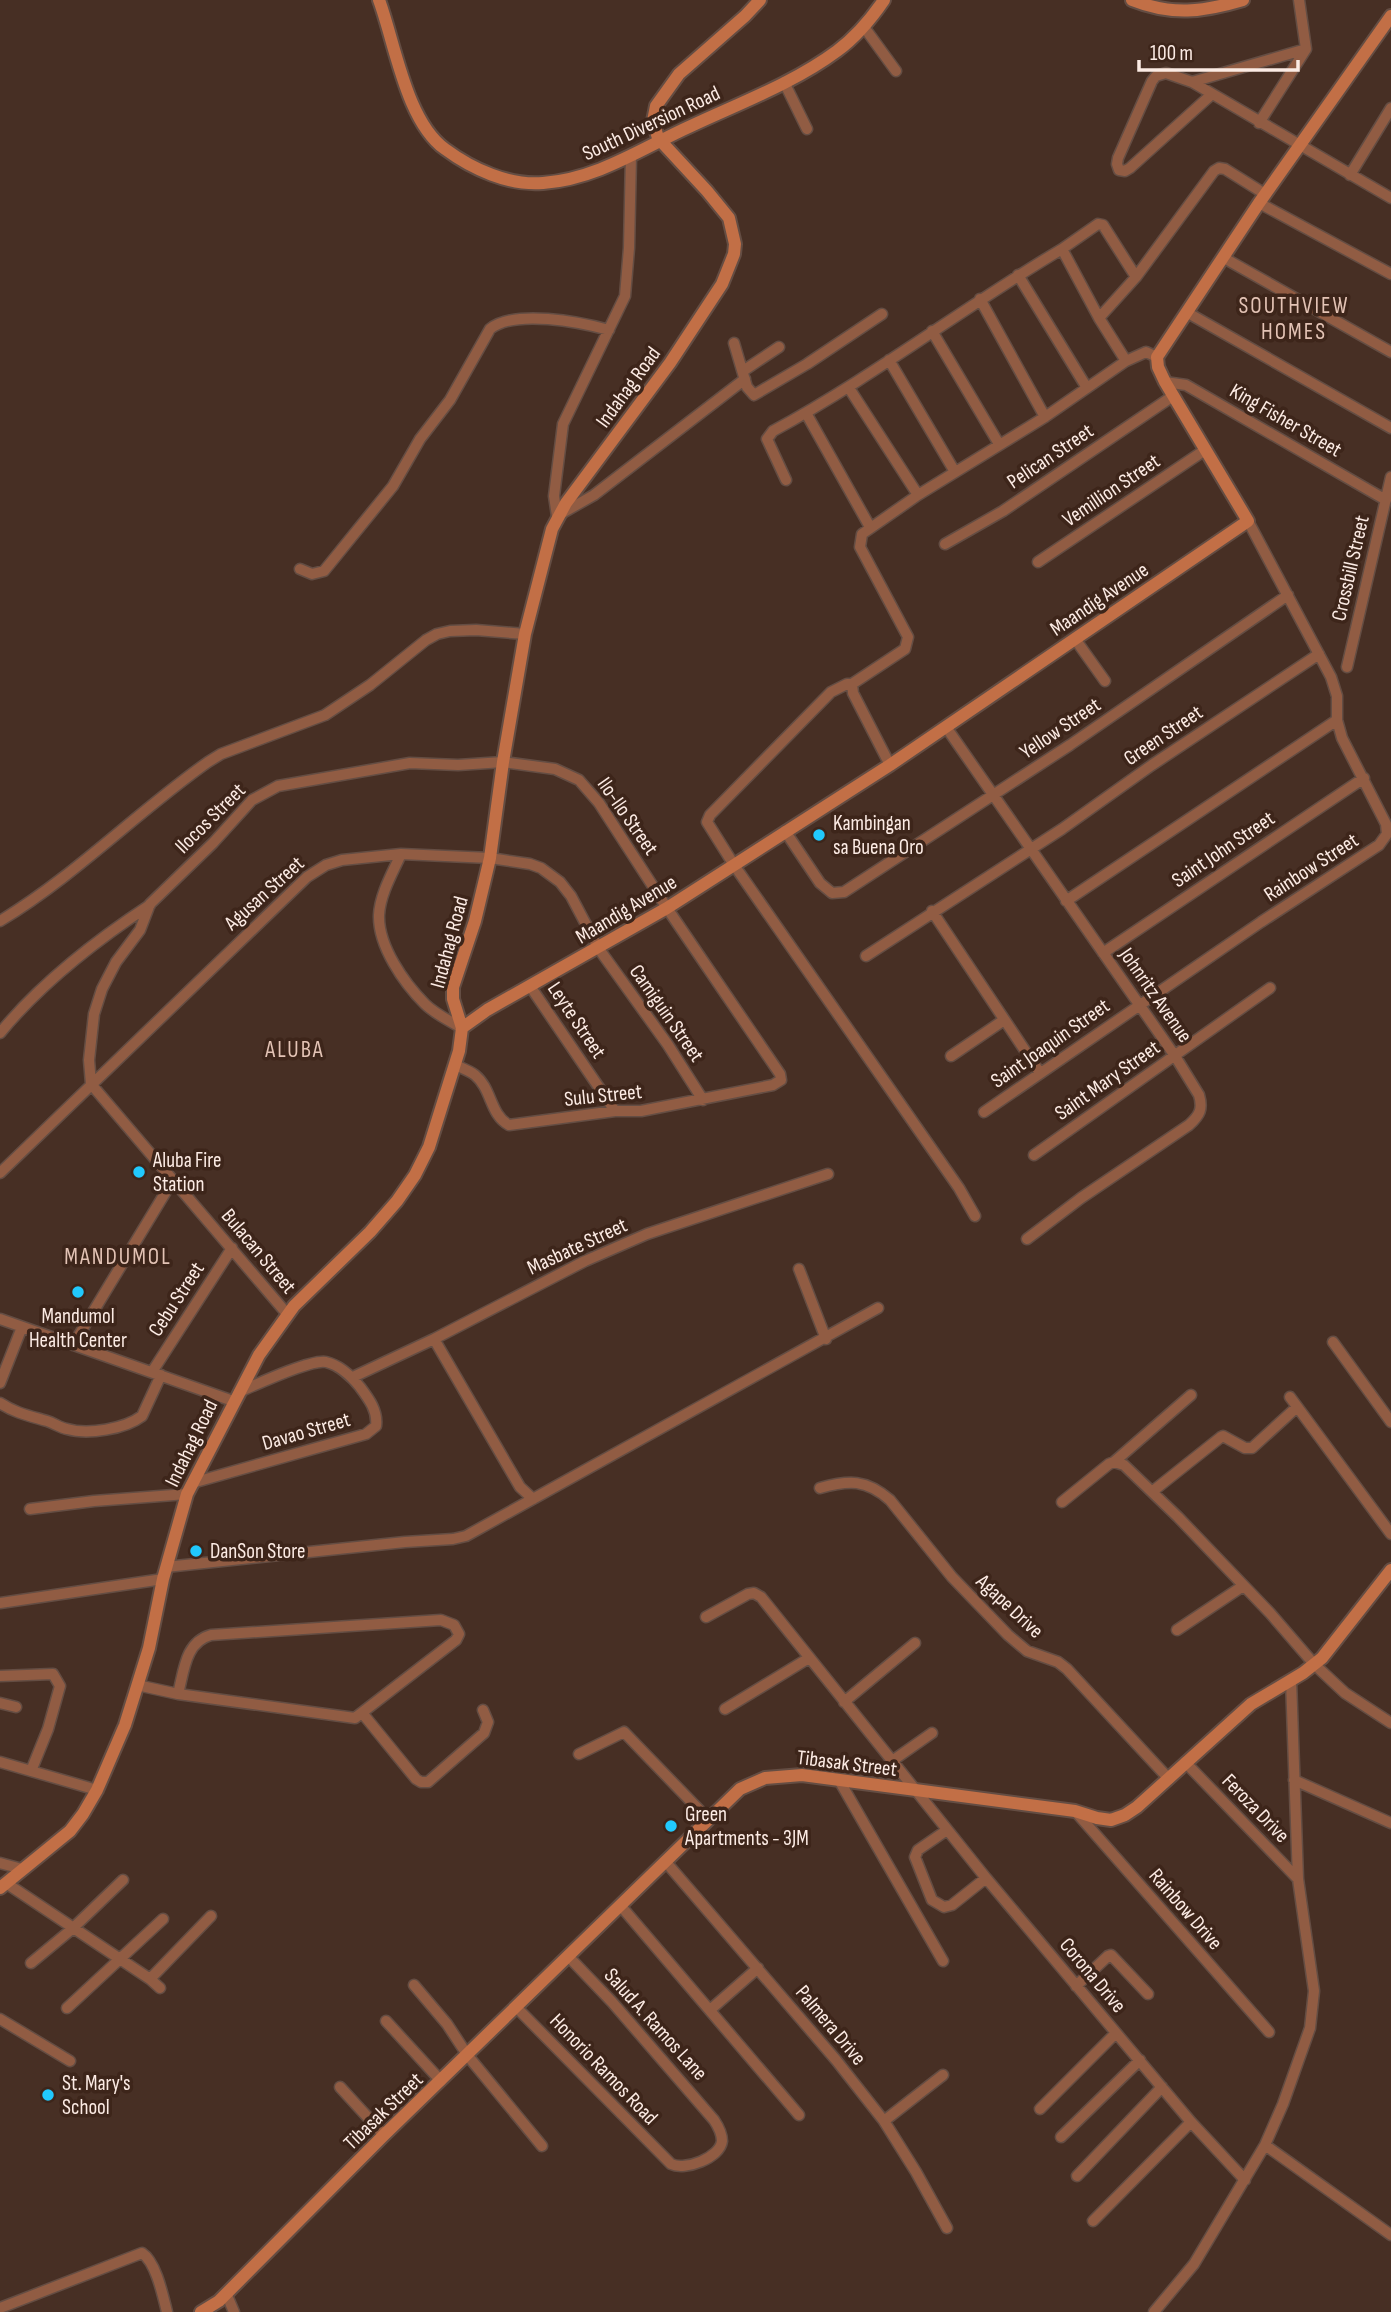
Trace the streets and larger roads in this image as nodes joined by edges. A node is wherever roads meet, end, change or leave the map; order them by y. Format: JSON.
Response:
{"nodes":[{"id":1,"x":379,"y":0,"type":"edge"},
{"id":2,"x":760,"y":0,"type":"edge"},
{"id":3,"x":884,"y":0,"type":"edge"},
{"id":4,"x":1132,"y":0,"type":"edge"},
{"id":5,"x":1243,"y":0,"type":"edge"},
{"id":6,"x":1299,"y":0,"type":"edge"},
{"id":7,"x":1204,"y":5,"type":"edge"},
{"id":8,"x":1391,"y":16,"type":"edge"},
{"id":9,"x":864,"y":27,"type":"junction"},
{"id":10,"x":1306,"y":49,"type":"junction"},
{"id":11,"x":896,"y":71,"type":"dead end"},
{"id":12,"x":784,"y":82,"type":"junction"},
{"id":13,"x":1192,"y":82,"type":"junction"},
{"id":14,"x":1211,"y":95,"type":"junction"},
{"id":15,"x":1391,"y":108,"type":"edge"},
{"id":16,"x":1259,"y":123,"type":"junction"},
{"id":17,"x":1387,"y":124,"type":"edge"},
{"id":18,"x":807,"y":130,"type":"dead end"},
{"id":19,"x":660,"y":140,"type":"junction"},
{"id":20,"x":1299,"y":146,"type":"junction"},
{"id":21,"x":631,"y":156,"type":"junction"},
{"id":22,"x":1350,"y":175,"type":"junction"},
{"id":23,"x":1391,"y":198,"type":"edge"},
{"id":24,"x":1262,"y":199,"type":"junction"},
{"id":25,"x":1062,"y":249,"type":"junction"},
{"id":26,"x":1224,"y":258,"type":"junction"},
{"id":27,"x":1391,"y":274,"type":"edge"},
{"id":28,"x":1018,"y":275,"type":"junction"},
{"id":29,"x":1136,"y":277,"type":"junction"},
{"id":30,"x":980,"y":299,"type":"junction"},
{"id":31,"x":1188,"y":313,"type":"junction"},
{"id":32,"x":881,"y":314,"type":"dead end"},
{"id":33,"x":1099,"y":318,"type":"junction"},
{"id":34,"x":609,"y":330,"type":"junction"},
{"id":35,"x":932,"y":331,"type":"junction"},
{"id":36,"x":734,"y":343,"type":"dead end"},
{"id":37,"x":779,"y":347,"type":"dead end"},
{"id":38,"x":1391,"y":352,"type":"edge"},
{"id":39,"x":1157,"y":357,"type":"junction"},
{"id":40,"x":889,"y":360,"type":"junction"},
{"id":41,"x":1126,"y":361,"type":"junction"},
{"id":42,"x":744,"y":375,"type":"junction"},
{"id":43,"x":1165,"y":382,"type":"junction"},
{"id":44,"x":849,"y":388,"type":"junction"},
{"id":45,"x":1087,"y":388,"type":"junction"},
{"id":46,"x":1173,"y":396,"type":"junction"},
{"id":47,"x":806,"y":413,"type":"junction"},
{"id":48,"x":1045,"y":417,"type":"junction"},
{"id":49,"x":1391,"y":428,"type":"edge"},
{"id":50,"x":999,"y":444,"type":"junction"},
{"id":51,"x":1205,"y":450,"type":"junction"},
{"id":52,"x":955,"y":472,"type":"junction"},
{"id":53,"x":1391,"y":477,"type":"edge"},
{"id":54,"x":786,"y":480,"type":"dead end"},
{"id":55,"x":918,"y":495,"type":"junction"},
{"id":56,"x":1386,"y":500,"type":"junction"},
{"id":57,"x":557,"y":516,"type":"junction"},
{"id":58,"x":1248,"y":521,"type":"junction"},
{"id":59,"x":870,"y":527,"type":"junction"},
{"id":60,"x":946,"y":544,"type":"dead end"},
{"id":61,"x":1038,"y":562,"type":"dead end"},
{"id":62,"x":300,"y":569,"type":"dead end"},
{"id":63,"x":1288,"y":595,"type":"junction"},
{"id":64,"x":525,"y":634,"type":"junction"},
{"id":65,"x":1075,"y":639,"type":"junction"},
{"id":66,"x":1319,"y":654,"type":"junction"},
{"id":67,"x":1347,"y":667,"type":"dead end"},
{"id":68,"x":1105,"y":681,"type":"dead end"},
{"id":69,"x":852,"y":684,"type":"junction"},
{"id":70,"x":1337,"y":720,"type":"junction"},
{"id":71,"x":946,"y":727,"type":"junction"},
{"id":72,"x":503,"y":762,"type":"junction"},
{"id":73,"x":890,"y":765,"type":"junction"},
{"id":74,"x":1364,"y":778,"type":"junction"},
{"id":75,"x":994,"y":794,"type":"junction"},
{"id":76,"x":785,"y":831,"type":"junction"},
{"id":77,"x":1030,"y":849,"type":"junction"},
{"id":78,"x":401,"y":854,"type":"junction"},
{"id":79,"x":490,"y":859,"type":"junction"},
{"id":80,"x":734,"y":865,"type":"junction"},
{"id":81,"x":1066,"y":901,"type":"junction"},
{"id":82,"x":150,"y":904,"type":"junction"},
{"id":83,"x":667,"y":908,"type":"junction"},
{"id":84,"x":932,"y":911,"type":"junction"},
{"id":85,"x":0,"y":921,"type":"edge"},
{"id":86,"x":599,"y":949,"type":"junction"},
{"id":87,"x":1103,"y":953,"type":"junction"},
{"id":88,"x":866,"y":956,"type":"dead end"},
{"id":89,"x":530,"y":986,"type":"junction"},
{"id":90,"x":1270,"y":988,"type":"dead end"},
{"id":91,"x":1139,"y":1005,"type":"junction"},
{"id":92,"x":1004,"y":1020,"type":"junction"},
{"id":93,"x":461,"y":1028,"type":"junction"},
{"id":94,"x":0,"y":1033,"type":"edge"},
{"id":95,"x":951,"y":1056,"type":"dead end"},
{"id":96,"x":1175,"y":1056,"type":"junction"},
{"id":97,"x":455,"y":1065,"type":"junction"},
{"id":98,"x":1040,"y":1073,"type":"junction"},
{"id":99,"x":781,"y":1080,"type":"joint"},
{"id":100,"x":91,"y":1084,"type":"junction"},
{"id":101,"x":703,"y":1100,"type":"junction"},
{"id":102,"x":615,"y":1111,"type":"junction"},
{"id":103,"x":984,"y":1112,"type":"dead end"},
{"id":104,"x":1034,"y":1154,"type":"dead end"},
{"id":105,"x":0,"y":1173,"type":"edge"},
{"id":106,"x":828,"y":1174,"type":"dead end"},
{"id":107,"x":173,"y":1180,"type":"junction"},
{"id":108,"x":975,"y":1216,"type":"dead end"},
{"id":109,"x":1027,"y":1239,"type":"dead end"},
{"id":110,"x":232,"y":1248,"type":"junction"},
{"id":111,"x":799,"y":1269,"type":"dead end"},
{"id":112,"x":878,"y":1308,"type":"dead end"},
{"id":113,"x":288,"y":1315,"type":"junction"},
{"id":114,"x":0,"y":1319,"type":"edge"},
{"id":115,"x":22,"y":1327,"type":"junction"},
{"id":116,"x":434,"y":1339,"type":"junction"},
{"id":117,"x":826,"y":1339,"type":"junction"},
{"id":118,"x":1332,"y":1342,"type":"dead end"},
{"id":119,"x":73,"y":1345,"type":"junction"},
{"id":120,"x":157,"y":1373,"type":"junction"},
{"id":121,"x":353,"y":1377,"type":"junction"},
{"id":122,"x":0,"y":1383,"type":"edge"},
{"id":123,"x":1191,"y":1395,"type":"dead end"},
{"id":124,"x":236,"y":1396,"type":"junction"},
{"id":125,"x":1290,"y":1397,"type":"dead end"},
{"id":126,"x":0,"y":1403,"type":"edge"},
{"id":127,"x":1297,"y":1407,"type":"junction"},
{"id":128,"x":1391,"y":1422,"type":"edge"},
{"id":129,"x":1114,"y":1462,"type":"junction"},
{"id":130,"x":820,"y":1488,"type":"dead end"},
{"id":131,"x":189,"y":1489,"type":"junction"},
{"id":132,"x":1153,"y":1491,"type":"junction"},
{"id":133,"x":533,"y":1499,"type":"junction"},
{"id":134,"x":1062,"y":1502,"type":"dead end"},
{"id":135,"x":30,"y":1508,"type":"dead end"},
{"id":136,"x":1391,"y":1534,"type":"edge"},
{"id":137,"x":1391,"y":1570,"type":"edge"},
{"id":138,"x":164,"y":1573,"type":"junction"},
{"id":139,"x":1243,"y":1586,"type":"junction"},
{"id":140,"x":0,"y":1603,"type":"edge"},
{"id":141,"x":706,"y":1617,"type":"dead end"},
{"id":142,"x":1177,"y":1630,"type":"dead end"},
{"id":143,"x":915,"y":1643,"type":"dead end"},
{"id":144,"x":809,"y":1658,"type":"junction"},
{"id":145,"x":1314,"y":1664,"type":"junction"},
{"id":146,"x":0,"y":1676,"type":"edge"},
{"id":147,"x":1291,"y":1680,"type":"junction"},
{"id":148,"x":137,"y":1685,"type":"junction"},
{"id":149,"x":178,"y":1694,"type":"junction"},
{"id":150,"x":844,"y":1702,"type":"junction"},
{"id":151,"x":0,"y":1703,"type":"edge"},
{"id":152,"x":16,"y":1707,"type":"dead end"},
{"id":153,"x":725,"y":1709,"type":"dead end"},
{"id":154,"x":482,"y":1710,"type":"dead end"},
{"id":155,"x":363,"y":1714,"type":"junction"},
{"id":156,"x":1391,"y":1723,"type":"edge"},
{"id":157,"x":932,"y":1732,"type":"dead end"},
{"id":158,"x":579,"y":1754,"type":"dead end"},
{"id":159,"x":892,"y":1761,"type":"junction"},
{"id":160,"x":0,"y":1762,"type":"edge"},
{"id":161,"x":1185,"y":1762,"type":"junction"},
{"id":162,"x":31,"y":1772,"type":"junction"},
{"id":163,"x":1169,"y":1779,"type":"junction"},
{"id":164,"x":839,"y":1780,"type":"junction"},
{"id":165,"x":1294,"y":1780,"type":"junction"},
{"id":166,"x":97,"y":1790,"type":"junction"},
{"id":167,"x":915,"y":1791,"type":"junction"},
{"id":168,"x":1074,"y":1811,"type":"junction"},
{"id":169,"x":708,"y":1819,"type":"junction"},
{"id":170,"x":1391,"y":1823,"type":"edge"},
{"id":171,"x":947,"y":1830,"type":"junction"},
{"id":172,"x":665,"y":1861,"type":"junction"},
{"id":173,"x":0,"y":1863,"type":"edge"},
{"id":174,"x":22,"y":1870,"type":"junction"},
{"id":175,"x":986,"y":1878,"type":"junction"},
{"id":176,"x":123,"y":1880,"type":"dead end"},
{"id":177,"x":1298,"y":1880,"type":"junction"},
{"id":178,"x":3,"y":1885,"type":"edge"},
{"id":179,"x":620,"y":1905,"type":"junction"},
{"id":180,"x":211,"y":1916,"type":"dead end"},
{"id":181,"x":163,"y":1919,"type":"dead end"},
{"id":182,"x":72,"y":1928,"type":"junction"},
{"id":183,"x":568,"y":1956,"type":"junction"},
{"id":184,"x":119,"y":1959,"type":"junction"},
{"id":185,"x":943,"y":1961,"type":"dead end"},
{"id":186,"x":31,"y":1962,"type":"dead end"},
{"id":187,"x":758,"y":1968,"type":"junction"},
{"id":188,"x":149,"y":1979,"type":"junction"},
{"id":189,"x":414,"y":1985,"type":"dead end"},
{"id":190,"x":1076,"y":1986,"type":"junction"},
{"id":191,"x":160,"y":1988,"type":"dead end"},
{"id":192,"x":1148,"y":1994,"type":"dead end"},
{"id":193,"x":68,"y":2008,"type":"dead end"},
{"id":194,"x":517,"y":2008,"type":"junction"},
{"id":195,"x":710,"y":2010,"type":"junction"},
{"id":196,"x":0,"y":2019,"type":"edge"},
{"id":197,"x":386,"y":2021,"type":"dead end"},
{"id":198,"x":1269,"y":2032,"type":"dead end"},
{"id":199,"x":1116,"y":2033,"type":"junction"},
{"id":200,"x":468,"y":2056,"type":"junction"},
{"id":201,"x":1140,"y":2060,"type":"junction"},
{"id":202,"x":70,"y":2061,"type":"dead end"},
{"id":203,"x":943,"y":2075,"type":"dead end"},
{"id":204,"x":441,"y":2081,"type":"junction"},
{"id":205,"x":340,"y":2087,"type":"dead end"},
{"id":206,"x":1162,"y":2087,"type":"junction"},
{"id":207,"x":1040,"y":2109,"type":"dead end"},
{"id":208,"x":799,"y":2115,"type":"dead end"},
{"id":209,"x":884,"y":2121,"type":"junction"},
{"id":210,"x":1191,"y":2122,"type":"junction"},
{"id":211,"x":384,"y":2135,"type":"junction"},
{"id":212,"x":1061,"y":2137,"type":"dead end"},
{"id":213,"x":1265,"y":2145,"type":"junction"},
{"id":214,"x":542,"y":2146,"type":"dead end"},
{"id":215,"x":663,"y":2157,"type":"joint"},
{"id":216,"x":1077,"y":2176,"type":"dead end"},
{"id":217,"x":1245,"y":2180,"type":"junction"},
{"id":218,"x":1093,"y":2221,"type":"dead end"},
{"id":219,"x":947,"y":2228,"type":"dead end"},
{"id":220,"x":1391,"y":2235,"type":"edge"},
{"id":221,"x":226,"y":2293,"type":"junction"},
{"id":222,"x":0,"y":2308,"type":"edge"},
{"id":223,"x":167,"y":2312,"type":"edge"},
{"id":224,"x":201,"y":2312,"type":"edge"},
{"id":225,"x":234,"y":2312,"type":"edge"},
{"id":226,"x":1154,"y":2312,"type":"edge"}],
"edges":[{"from":1,"to":21,"type":"street","name":"South Diversion Road"},
{"from":2,"to":19,"type":"street"},
{"from":3,"to":9,"type":"street","name":"South Diversion Road"},
{"from":4,"to":7,"type":"street"},
{"from":5,"to":7,"type":"street"},
{"from":6,"to":10,"type":"street"},
{"from":8,"to":20,"type":"street"},
{"from":9,"to":11,"type":"street"},
{"from":9,"to":12,"type":"street","name":"South Diversion Road"},
{"from":10,"to":13,"type":"street"},
{"from":10,"to":16,"type":"street"},
{"from":12,"to":18,"type":"street"},
{"from":12,"to":19,"type":"street","name":"South Diversion Road"},
{"from":13,"to":14,"type":"street"},
{"from":13,"to":14,"type":"street"},
{"from":14,"to":16,"type":"street"},
{"from":15,"to":17,"type":"street"},
{"from":16,"to":20,"type":"street"},
{"from":17,"to":22,"type":"street"},
{"from":19,"to":21,"type":"street","name":"South Diversion Road"},
{"from":19,"to":57,"type":"street","name":"Indahag Road"},
{"from":20,"to":22,"type":"street"},
{"from":20,"to":24,"type":"street"},
{"from":21,"to":34,"type":"street"},
{"from":22,"to":23,"type":"street"},
{"from":24,"to":26,"type":"street"},
{"from":24,"to":27,"type":"street"},
{"from":24,"to":29,"type":"street"},
{"from":25,"to":28,"type":"street"},
{"from":25,"to":29,"type":"street"},
{"from":25,"to":33,"type":"street"},
{"from":26,"to":31,"type":"street"},
{"from":26,"to":38,"type":"street"},
{"from":28,"to":30,"type":"street"},
{"from":28,"to":45,"type":"street"},
{"from":29,"to":33,"type":"street"},
{"from":30,"to":35,"type":"street"},
{"from":30,"to":48,"type":"street"},
{"from":31,"to":39,"type":"street"},
{"from":31,"to":49,"type":"street"},
{"from":32,"to":42,"type":"street"},
{"from":33,"to":41,"type":"street"},
{"from":34,"to":57,"type":"street"},
{"from":34,"to":62,"type":"street"},
{"from":35,"to":40,"type":"street"},
{"from":35,"to":50,"type":"street"},
{"from":36,"to":42,"type":"street"},
{"from":37,"to":42,"type":"street"},
{"from":39,"to":41,"type":"street"},
{"from":39,"to":43,"type":"street"},
{"from":40,"to":44,"type":"street"},
{"from":40,"to":52,"type":"street"},
{"from":41,"to":45,"type":"street"},
{"from":42,"to":57,"type":"street"},
{"from":43,"to":46,"type":"street"},
{"from":43,"to":56,"type":"street","name":"King Fisher Street"},
{"from":44,"to":47,"type":"street"},
{"from":44,"to":55,"type":"street"},
{"from":45,"to":48,"type":"street"},
{"from":46,"to":51,"type":"street"},
{"from":46,"to":60,"type":"street","name":"Pelican Street"},
{"from":47,"to":54,"type":"street"},
{"from":47,"to":59,"type":"street"},
{"from":48,"to":50,"type":"street"},
{"from":50,"to":52,"type":"street"},
{"from":51,"to":58,"type":"street"},
{"from":51,"to":61,"type":"street","name":"Vemillion Street"},
{"from":52,"to":55,"type":"street"},
{"from":53,"to":56,"type":"street","name":"Crossbill Street"},
{"from":55,"to":59,"type":"street"},
{"from":56,"to":67,"type":"street","name":"Crossbill Street"},
{"from":57,"to":64,"type":"street","name":"Indahag Road"},
{"from":58,"to":63,"type":"street","name":"Rainbow Street"},
{"from":58,"to":65,"type":"street","name":"Maandig Avenue"},
{"from":59,"to":69,"type":"street"},
{"from":63,"to":66,"type":"street","name":"Rainbow Street"},
{"from":63,"to":75,"type":"street","name":"Yellow Street"},
{"from":64,"to":72,"type":"street","name":"Indahag Road"},
{"from":64,"to":85,"type":"street"},
{"from":65,"to":68,"type":"street"},
{"from":65,"to":71,"type":"street","name":"Maandig Avenue"},
{"from":66,"to":70,"type":"street","name":"Rainbow Street"},
{"from":66,"to":77,"type":"street","name":"Green Street"},
{"from":69,"to":73,"type":"street"},
{"from":69,"to":80,"type":"street"},
{"from":70,"to":74,"type":"street","name":"Rainbow Street"},
{"from":70,"to":81,"type":"street"},
{"from":71,"to":73,"type":"street","name":"Maandig Avenue"},
{"from":71,"to":75,"type":"street","name":"Johnritz Avenue"},
{"from":72,"to":79,"type":"street","name":"Indahag Road"},
{"from":72,"to":82,"type":"street","name":"Ilocos Street"},
{"from":72,"to":83,"type":"street","name":"Ilo-Ilo Street"},
{"from":73,"to":76,"type":"street","name":"Maandig Avenue"},
{"from":74,"to":87,"type":"street","name":"Saint John Street"},
{"from":74,"to":91,"type":"street","name":"Rainbow Street"},
{"from":75,"to":76,"type":"street","name":"Yellow Street"},
{"from":75,"to":77,"type":"street","name":"Johnritz Avenue"},
{"from":76,"to":80,"type":"street","name":"Maandig Avenue"},
{"from":77,"to":81,"type":"street","name":"Johnritz Avenue"},
{"from":77,"to":84,"type":"street","name":"Green Street"},
{"from":78,"to":79,"type":"street","name":"Agusan Street"},
{"from":78,"to":93,"type":"street"},
{"from":78,"to":100,"type":"street","name":"Agusan Street"},
{"from":79,"to":86,"type":"street","name":"Agusan Street"},
{"from":79,"to":93,"type":"street","name":"Indahag Road"},
{"from":80,"to":83,"type":"street","name":"Maandig Avenue"},
{"from":80,"to":108,"type":"street"},
{"from":81,"to":87,"type":"street","name":"Johnritz Avenue"},
{"from":82,"to":94,"type":"street"},
{"from":82,"to":100,"type":"street","name":"Ilocos Street"},
{"from":83,"to":86,"type":"street","name":"Maandig Avenue"},
{"from":83,"to":99,"type":"street","name":"Ilo-Ilo Street"},
{"from":84,"to":88,"type":"street","name":"Green Street"},
{"from":84,"to":92,"type":"street"},
{"from":86,"to":89,"type":"street","name":"Maandig Avenue"},
{"from":86,"to":101,"type":"street","name":"Camiguin Street"},
{"from":87,"to":91,"type":"street","name":"Johnritz Avenue"},
{"from":89,"to":93,"type":"street","name":"Maandig Avenue"},
{"from":89,"to":102,"type":"street","name":"Leyte Street"},
{"from":90,"to":96,"type":"street","name":"Saint Mary Street"},
{"from":91,"to":96,"type":"street","name":"Johnritz Avenue"},
{"from":91,"to":98,"type":"street","name":"Saint Joaquin Street"},
{"from":92,"to":95,"type":"street"},
{"from":92,"to":98,"type":"street"},
{"from":93,"to":97,"type":"street","name":"Indahag Road"},
{"from":96,"to":104,"type":"street","name":"Saint Mary Street"},
{"from":96,"to":109,"type":"street","name":"Johnritz Avenue"},
{"from":97,"to":102,"type":"street","name":"Sulu Street"},
{"from":97,"to":113,"type":"street","name":"Indahag Road"},
{"from":98,"to":103,"type":"street","name":"Saint Joaquin Street"},
{"from":99,"to":101,"type":"street","name":"Sulu Street"},
{"from":100,"to":105,"type":"street","name":"Agusan Street"},
{"from":100,"to":107,"type":"street","name":"Bulacan Street"},
{"from":101,"to":102,"type":"street","name":"Sulu Street"},
{"from":106,"to":116,"type":"street","name":"Masbate Street"},
{"from":107,"to":110,"type":"street","name":"Bulacan Street"},
{"from":107,"to":119,"type":"street"},
{"from":110,"to":113,"type":"street","name":"Bulacan Street"},
{"from":110,"to":120,"type":"street","name":"Cebu Street"},
{"from":111,"to":117,"type":"street"},
{"from":112,"to":117,"type":"street"},
{"from":113,"to":124,"type":"street","name":"Indahag Road"},
{"from":114,"to":115,"type":"street"},
{"from":115,"to":119,"type":"street"},
{"from":115,"to":122,"type":"street"},
{"from":116,"to":121,"type":"street","name":"Masbate Street"},
{"from":116,"to":133,"type":"street"},
{"from":117,"to":133,"type":"street"},
{"from":118,"to":128,"type":"street"},
{"from":119,"to":120,"type":"street"},
{"from":120,"to":124,"type":"street"},
{"from":120,"to":126,"type":"street","name":"Cebu Street"},
{"from":121,"to":124,"type":"street","name":"Davao Street"},
{"from":121,"to":131,"type":"street","name":"Davao Street"},
{"from":123,"to":129,"type":"street"},
{"from":124,"to":131,"type":"street","name":"Indahag Road"},
{"from":125,"to":127,"type":"street"},
{"from":127,"to":132,"type":"street"},
{"from":127,"to":136,"type":"street"},
{"from":129,"to":132,"type":"street"},
{"from":129,"to":134,"type":"street"},
{"from":130,"to":163,"type":"street","name":"Agape Drive"},
{"from":131,"to":135,"type":"street"},
{"from":131,"to":138,"type":"street","name":"Indahag Road"},
{"from":132,"to":139,"type":"street"},
{"from":133,"to":138,"type":"street"},
{"from":137,"to":145,"type":"street","name":"Tibasak Street"},
{"from":138,"to":140,"type":"street"},
{"from":138,"to":148,"type":"street","name":"Indahag Road"},
{"from":139,"to":142,"type":"street"},
{"from":139,"to":145,"type":"street"},
{"from":141,"to":144,"type":"street","name":"Corona Drive"},
{"from":143,"to":150,"type":"street"},
{"from":144,"to":150,"type":"street","name":"Corona Drive"},
{"from":144,"to":153,"type":"street"},
{"from":145,"to":147,"type":"street","name":"Tibasak Street"},
{"from":145,"to":156,"type":"street"},
{"from":146,"to":162,"type":"street"},
{"from":147,"to":161,"type":"street","name":"Tibasak Street"},
{"from":147,"to":165,"type":"street"},
{"from":148,"to":149,"type":"street"},
{"from":148,"to":166,"type":"street","name":"Indahag Road"},
{"from":149,"to":155,"type":"street"},
{"from":149,"to":155,"type":"street"},
{"from":150,"to":159,"type":"street","name":"Corona Drive"},
{"from":151,"to":152,"type":"street"},
{"from":154,"to":155,"type":"street"},
{"from":157,"to":159,"type":"street"},
{"from":158,"to":169,"type":"street"},
{"from":159,"to":167,"type":"street","name":"Corona Drive"},
{"from":160,"to":162,"type":"street"},
{"from":161,"to":163,"type":"street","name":"Tibasak Street"},
{"from":161,"to":177,"type":"street","name":"Feroza Drive"},
{"from":162,"to":166,"type":"street"},
{"from":163,"to":168,"type":"street","name":"Tibasak Street"},
{"from":164,"to":167,"type":"street","name":"Tibasak Street"},
{"from":164,"to":169,"type":"street","name":"Tibasak Street"},
{"from":164,"to":185,"type":"street"},
{"from":165,"to":170,"type":"street"},
{"from":165,"to":177,"type":"street"},
{"from":166,"to":174,"type":"street","name":"Indahag Road"},
{"from":167,"to":168,"type":"street","name":"Tibasak Street"},
{"from":167,"to":171,"type":"street","name":"Corona Drive"},
{"from":168,"to":198,"type":"street","name":"Rainbow Drive"},
{"from":169,"to":172,"type":"street","name":"Tibasak Street"},
{"from":171,"to":175,"type":"street","name":"Corona Drive"},
{"from":171,"to":175,"type":"street"},
{"from":172,"to":179,"type":"street","name":"Tibasak Street"},
{"from":172,"to":187,"type":"street","name":"Palmera Drive"},
{"from":173,"to":174,"type":"street"},
{"from":174,"to":178,"type":"street","name":"Indahag Road"},
{"from":175,"to":190,"type":"street","name":"Corona Drive"},
{"from":176,"to":182,"type":"street"},
{"from":177,"to":213,"type":"street"},
{"from":178,"to":182,"type":"street"},
{"from":179,"to":183,"type":"street","name":"Tibasak Street"},
{"from":179,"to":195,"type":"street"},
{"from":180,"to":188,"type":"street"},
{"from":181,"to":184,"type":"street"},
{"from":182,"to":184,"type":"street"},
{"from":182,"to":186,"type":"street"},
{"from":183,"to":194,"type":"street","name":"Tibasak Street"},
{"from":183,"to":215,"type":"street","name":"Salud A. Ramos Lane"},
{"from":184,"to":188,"type":"street"},
{"from":184,"to":193,"type":"street"},
{"from":187,"to":195,"type":"street"},
{"from":187,"to":209,"type":"street","name":"Palmera Drive"},
{"from":188,"to":191,"type":"street"},
{"from":189,"to":200,"type":"street"},
{"from":190,"to":192,"type":"street"},
{"from":190,"to":199,"type":"street","name":"Corona Drive"},
{"from":194,"to":200,"type":"street","name":"Tibasak Street"},
{"from":194,"to":215,"type":"street","name":"Honorio Ramos Road"},
{"from":195,"to":208,"type":"street"},
{"from":196,"to":202,"type":"street"},
{"from":197,"to":204,"type":"street"},
{"from":199,"to":201,"type":"street","name":"Corona Drive"},
{"from":199,"to":207,"type":"street"},
{"from":200,"to":204,"type":"street","name":"Tibasak Street"},
{"from":200,"to":214,"type":"street"},
{"from":201,"to":206,"type":"street","name":"Corona Drive"},
{"from":201,"to":212,"type":"street"},
{"from":203,"to":209,"type":"street"},
{"from":204,"to":211,"type":"street","name":"Tibasak Street"},
{"from":205,"to":211,"type":"street"},
{"from":206,"to":210,"type":"street","name":"Corona Drive"},
{"from":206,"to":216,"type":"street"},
{"from":209,"to":219,"type":"street","name":"Palmera Drive"},
{"from":210,"to":217,"type":"street","name":"Corona Drive"},
{"from":210,"to":218,"type":"street"},
{"from":211,"to":221,"type":"street","name":"Tibasak Street"},
{"from":213,"to":217,"type":"street"},
{"from":213,"to":220,"type":"street"},
{"from":217,"to":226,"type":"street"},
{"from":221,"to":224,"type":"street","name":"Tibasak Street"},
{"from":221,"to":225,"type":"street"},
{"from":222,"to":223,"type":"street"}]}
